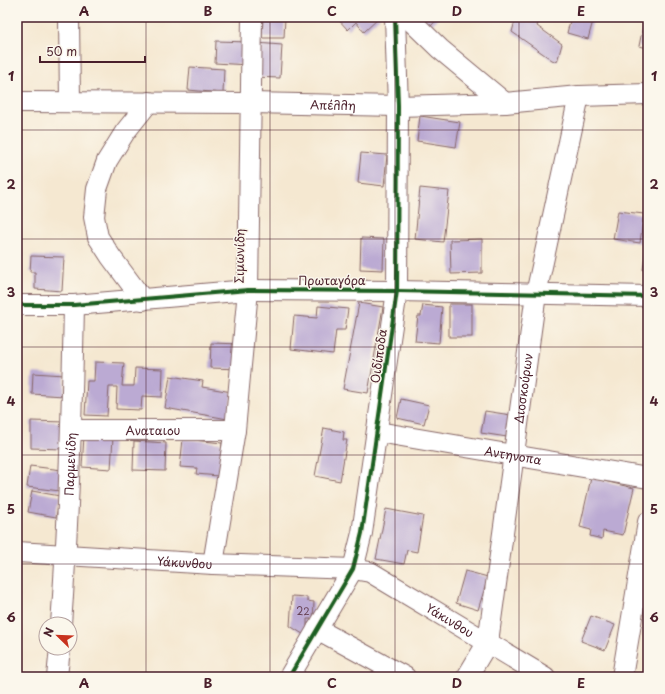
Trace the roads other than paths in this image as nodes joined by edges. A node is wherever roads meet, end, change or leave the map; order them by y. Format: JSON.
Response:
{"nodes":[{"id":1,"x":68,"y":17,"type":"edge"},
{"id":2,"x":252,"y":17,"type":"edge"},
{"id":3,"x":395,"y":17,"type":"edge"},
{"id":4,"x":407,"y":17,"type":"edge"},
{"id":5,"x":648,"y":94,"type":"edge"},
{"id":6,"x":579,"y":96,"type":"junction"},
{"id":7,"x":17,"y":102,"type":"edge"},
{"id":8,"x":70,"y":102,"type":"junction"},
{"id":9,"x":149,"y":102,"type":"junction"},
{"id":10,"x":250,"y":102,"type":"junction"},
{"id":11,"x":505,"y":102,"type":"junction"},
{"id":12,"x":398,"y":106,"type":"junction"},
{"id":13,"x":248,"y":290,"type":"junction"},
{"id":14,"x":397,"y":291,"type":"junction"},
{"id":15,"x":536,"y":294,"type":"junction"},
{"id":16,"x":648,"y":296,"type":"edge"},
{"id":17,"x":144,"y":300,"type":"junction"},
{"id":18,"x":17,"y":305,"type":"edge"},
{"id":19,"x":74,"y":305,"type":"junction"},
{"id":20,"x":72,"y":430,"type":"junction"},
{"id":21,"x":235,"y":430,"type":"junction"},
{"id":22,"x":378,"y":432,"type":"junction"},
{"id":23,"x":513,"y":454,"type":"junction"},
{"id":24,"x":648,"y":478,"type":"edge"},
{"id":25,"x":648,"y":522,"type":"edge"},
{"id":26,"x":17,"y":552,"type":"edge"},
{"id":27,"x":66,"y":555,"type":"junction"},
{"id":28,"x":213,"y":564,"type":"junction"},
{"id":29,"x":353,"y":569,"type":"junction"},
{"id":30,"x":62,"y":616,"type":"edge"},
{"id":31,"x":317,"y":629,"type":"junction"},
{"id":32,"x":488,"y":642,"type":"junction"},
{"id":33,"x":59,"y":656,"type":"edge"},
{"id":34,"x":57,"y":677,"type":"edge"},
{"id":35,"x":289,"y":677,"type":"edge"},
{"id":36,"x":405,"y":677,"type":"edge"},
{"id":37,"x":467,"y":677,"type":"edge"},
{"id":38,"x":546,"y":677,"type":"edge"},
{"id":39,"x":622,"y":677,"type":"edge"}],
"edges":[{"from":1,"to":8,"type":"street"},
{"from":2,"to":10,"type":"street","name":"Σιμωνίδη"},
{"from":3,"to":12,"type":"street","name":"Οιδίποδα"},
{"from":4,"to":11,"type":"street"},
{"from":5,"to":6,"type":"street","name":"Απέλλη"},
{"from":6,"to":11,"type":"street","name":"Απέλλη"},
{"from":6,"to":15,"type":"street","name":"Διοσκούρων"},
{"from":7,"to":8,"type":"street","name":"Απέλλη"},
{"from":8,"to":9,"type":"street","name":"Απέλλη"},
{"from":9,"to":10,"type":"street","name":"Απέλλη"},
{"from":9,"to":17,"type":"street"},
{"from":10,"to":12,"type":"street","name":"Απέλλη"},
{"from":10,"to":13,"type":"street","name":"Σιμωνίδη"},
{"from":11,"to":12,"type":"street","name":"Απέλλη"},
{"from":12,"to":14,"type":"street","name":"Οιδίποδα"},
{"from":13,"to":14,"type":"street","name":"Πρωταγόρα"},
{"from":13,"to":17,"type":"street","name":"Πρωταγόρα"},
{"from":13,"to":21,"type":"street","name":"Σιμωνίδη"},
{"from":14,"to":15,"type":"street","name":"Πρωταγόρα"},
{"from":14,"to":22,"type":"street","name":"Οιδίποδα"},
{"from":15,"to":16,"type":"street","name":"Πρωταγόρα"},
{"from":15,"to":23,"type":"street","name":"Διοσκούρων"},
{"from":17,"to":19,"type":"street","name":"Πρωταγόρα"},
{"from":18,"to":19,"type":"street","name":"Πρωταγόρα"},
{"from":19,"to":20,"type":"street","name":"Παρμενίδη"},
{"from":20,"to":21,"type":"street","name":"Αναταιου"},
{"from":20,"to":27,"type":"street","name":"Παρμενίδη"},
{"from":21,"to":28,"type":"street","name":"Σιμωνίδη"},
{"from":22,"to":23,"type":"street","name":"Αντηνοπα"},
{"from":22,"to":29,"type":"street","name":"Οιδίποδα"},
{"from":23,"to":24,"type":"street","name":"Αντηνοπα"},
{"from":23,"to":32,"type":"street","name":"Διοσκούρων"},
{"from":25,"to":39,"type":"street"},
{"from":26,"to":27,"type":"street","name":"Υάκυνθου"},
{"from":27,"to":28,"type":"street","name":"Υάκυνθου"},
{"from":27,"to":30,"type":"street","name":"Παρμενίδη"},
{"from":28,"to":29,"type":"street","name":"Υάκυνθου"},
{"from":29,"to":31,"type":"street","name":"Οιδίποδα"},
{"from":29,"to":32,"type":"street","name":"Υάκινθου"},
{"from":31,"to":35,"type":"street","name":"Οιδίποδα"},
{"from":31,"to":36,"type":"street"},
{"from":32,"to":37,"type":"street","name":"Διοσκούρων"},
{"from":32,"to":38,"type":"street","name":"Υάκινθου"},
{"from":33,"to":34,"type":"street"}]}
